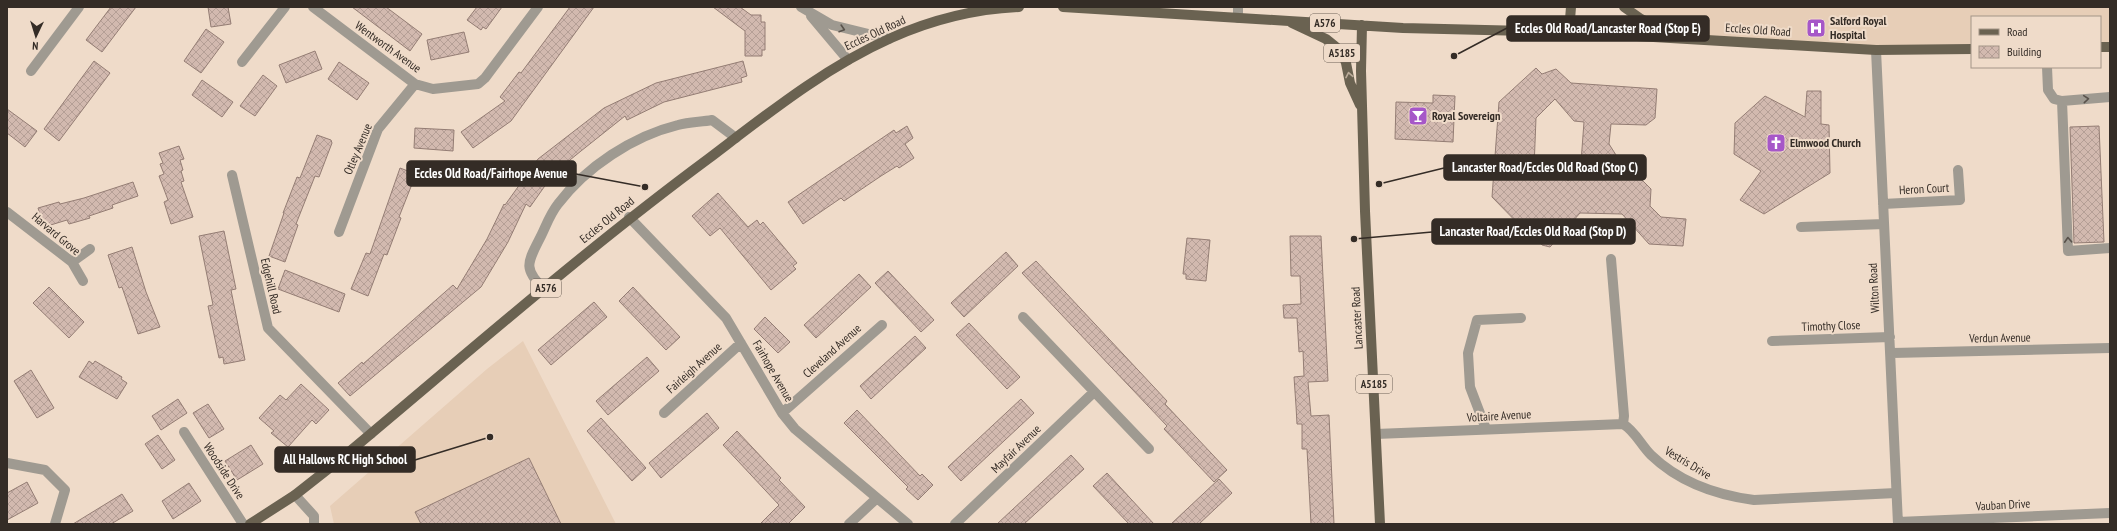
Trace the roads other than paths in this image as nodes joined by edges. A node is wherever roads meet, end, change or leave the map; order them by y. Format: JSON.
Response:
{"nodes":[{"id":1,"x":79,"y":7,"type":"edge"},
{"id":2,"x":284,"y":7,"type":"edge"},
{"id":3,"x":312,"y":7,"type":"edge"},
{"id":4,"x":538,"y":7,"type":"edge"},
{"id":5,"x":1019,"y":7,"type":"edge"},
{"id":6,"x":1064,"y":7,"type":"edge"},
{"id":7,"x":1238,"y":7,"type":"edge"},
{"id":8,"x":1571,"y":7,"type":"edge"},
{"id":9,"x":1624,"y":7,"type":"edge"},
{"id":10,"x":804,"y":9,"type":"edge"},
{"id":11,"x":1238,"y":18,"type":"junction"},
{"id":12,"x":1289,"y":21,"type":"junction"},
{"id":13,"x":1362,"y":25,"type":"junction"},
{"id":14,"x":1569,"y":32,"type":"junction"},
{"id":15,"x":1680,"y":38,"type":"junction"},
{"id":16,"x":889,"y":39,"type":"junction"},
{"id":17,"x":1971,"y":49,"type":"edge"},
{"id":18,"x":1876,"y":50,"type":"junction"},
{"id":19,"x":848,"y":60,"type":"junction"},
{"id":20,"x":242,"y":62,"type":"dead end"},
{"id":21,"x":2047,"y":68,"type":"edge"},
{"id":22,"x":31,"y":71,"type":"dead end"},
{"id":23,"x":415,"y":84,"type":"junction"},
{"id":24,"x":2110,"y":97,"type":"edge"},
{"id":25,"x":2062,"y":101,"type":"junction"},
{"id":26,"x":1362,"y":111,"type":"junction"},
{"id":27,"x":736,"y":138,"type":"junction"},
{"id":28,"x":1958,"y":170,"type":"dead end"},
{"id":29,"x":232,"y":175,"type":"dead end"},
{"id":30,"x":1883,"y":204,"type":"junction"},
{"id":31,"x":7,"y":212,"type":"edge"},
{"id":32,"x":630,"y":217,"type":"junction"},
{"id":33,"x":1884,"y":224,"type":"junction"},
{"id":34,"x":1801,"y":227,"type":"dead end"},
{"id":35,"x":339,"y":232,"type":"dead end"},
{"id":36,"x":2110,"y":248,"type":"edge"},
{"id":37,"x":90,"y":249,"type":"dead end"},
{"id":38,"x":1611,"y":259,"type":"dead end"},
{"id":39,"x":72,"y":262,"type":"junction"},
{"id":40,"x":83,"y":281,"type":"dead end"},
{"id":41,"x":544,"y":289,"type":"junction"},
{"id":42,"x":1023,"y":317,"type":"dead end"},
{"id":43,"x":1522,"y":318,"type":"dead end"},
{"id":44,"x":882,"y":325,"type":"dead end"},
{"id":45,"x":1890,"y":337,"type":"junction"},
{"id":46,"x":1772,"y":341,"type":"dead end"},
{"id":47,"x":741,"y":343,"type":"junction"},
{"id":48,"x":2110,"y":348,"type":"edge"},
{"id":49,"x":1892,"y":353,"type":"junction"},
{"id":50,"x":1094,"y":392,"type":"junction"},
{"id":51,"x":664,"y":413,"type":"dead end"},
{"id":52,"x":782,"y":413,"type":"junction"},
{"id":53,"x":1622,"y":424,"type":"junction"},
{"id":54,"x":1486,"y":429,"type":"junction"},
{"id":55,"x":184,"y":432,"type":"dead end"},
{"id":56,"x":372,"y":434,"type":"junction"},
{"id":57,"x":1376,"y":434,"type":"junction"},
{"id":58,"x":1149,"y":449,"type":"dead end"},
{"id":59,"x":7,"y":463,"type":"edge"},
{"id":60,"x":1896,"y":493,"type":"junction"},
{"id":61,"x":295,"y":495,"type":"junction"},
{"id":62,"x":876,"y":498,"type":"junction"},
{"id":63,"x":2110,"y":513,"type":"edge"},
{"id":64,"x":1898,"y":523,"type":"edge"},
{"id":65,"x":55,"y":524,"type":"edge"},
{"id":66,"x":243,"y":524,"type":"edge"},
{"id":67,"x":250,"y":524,"type":"edge"},
{"id":68,"x":314,"y":524,"type":"edge"},
{"id":69,"x":849,"y":524,"type":"edge"},
{"id":70,"x":908,"y":524,"type":"edge"},
{"id":71,"x":955,"y":524,"type":"edge"},
{"id":72,"x":1380,"y":524,"type":"edge"}],
"edges":[{"from":1,"to":22,"type":"street"},
{"from":2,"to":20,"type":"street"},
{"from":3,"to":23,"type":"street","name":"Wentworth Avenue"},
{"from":4,"to":23,"type":"street","name":"Wentworth Avenue"},
{"from":5,"to":16,"type":"main road","name":"Eccles Old Road","number":"A576"},
{"from":6,"to":11,"type":"main road","name":"Eccles Old Road","number":"A576"},
{"from":7,"to":11,"type":"street"},
{"from":8,"to":14,"type":"main road"},
{"from":9,"to":15,"type":"main road"},
{"from":10,"to":16,"type":"street","one_way":true},
{"from":10,"to":19,"type":"street"},
{"from":11,"to":12,"type":"main road","name":"Eccles Old Road","number":"A576"},
{"from":12,"to":13,"type":"main road","name":"Eccles Old Road","number":"A576"},
{"from":26,"to":12,"type":"main road","name":"Lancaster Road","number":"A5185","one_way":true},
{"from":13,"to":14,"type":"main road","name":"Eccles Old Road","number":"A576"},
{"from":13,"to":26,"type":"main road","name":"Lancaster Road","number":"A5185"},
{"from":14,"to":15,"type":"main road","name":"Eccles Old Road","number":"A576"},
{"from":15,"to":18,"type":"main road","name":"Eccles Old Road","number":"A576"},
{"from":16,"to":19,"type":"main road","name":"Eccles Old Road","number":"A576"},
{"from":17,"to":18,"type":"main road","name":"Eccles Old Road","number":"A576"},
{"from":18,"to":30,"type":"street","name":"Wilton Road"},
{"from":19,"to":27,"type":"main road","name":"Eccles Old Road","number":"A576"},
{"from":21,"to":25,"type":"street"},
{"from":23,"to":35,"type":"street","name":"Otley Avenue"},
{"from":25,"to":24,"type":"street","one_way":true},
{"from":36,"to":25,"type":"street","one_way":true},
{"from":26,"to":57,"type":"main road","name":"Lancaster Road","number":"A5185"},
{"from":27,"to":32,"type":"main road","name":"Eccles Old Road","number":"A576"},
{"from":27,"to":41,"type":"street"},
{"from":28,"to":30,"type":"street","name":"Heron Court"},
{"from":29,"to":56,"type":"street","name":"Edgehill Road"},
{"from":30,"to":33,"type":"street","name":"Wilton Road"},
{"from":31,"to":39,"type":"street","name":"Harvard Grove"},
{"from":32,"to":41,"type":"main road","name":"Eccles Old Road","number":"A576"},
{"from":32,"to":47,"type":"street","name":"Fairhope Avenue"},
{"from":33,"to":34,"type":"street"},
{"from":33,"to":45,"type":"street","name":"Wilton Road"},
{"from":37,"to":39,"type":"street"},
{"from":38,"to":53,"type":"street"},
{"from":39,"to":40,"type":"street","name":"Harvard Grove"},
{"from":41,"to":56,"type":"main road","name":"Eccles Old Road","number":"A576"},
{"from":42,"to":50,"type":"street"},
{"from":43,"to":54,"type":"street"},
{"from":44,"to":52,"type":"street","name":"Cleveland Avenue"},
{"from":45,"to":46,"type":"street","name":"Timothy Close"},
{"from":45,"to":49,"type":"street","name":"Wilton Road"},
{"from":47,"to":51,"type":"street","name":"Fairleigh Avenue"},
{"from":47,"to":52,"type":"street","name":"Fairhope Avenue"},
{"from":48,"to":49,"type":"street","name":"Verdun Avenue"},
{"from":49,"to":60,"type":"street","name":"Wilton Road"},
{"from":50,"to":58,"type":"street"},
{"from":50,"to":71,"type":"street","name":"Mayfair Avenue"},
{"from":52,"to":62,"type":"street","name":"Fairhope Avenue"},
{"from":53,"to":54,"type":"street","name":"Voltaire Avenue"},
{"from":53,"to":60,"type":"street","name":"Vestris Drive"},
{"from":54,"to":57,"type":"street","name":"Voltaire Avenue"},
{"from":55,"to":66,"type":"street","name":"Woodside Drive"},
{"from":56,"to":61,"type":"main road","name":"Eccles Old Road","number":"A576"},
{"from":57,"to":72,"type":"main road","name":"Lancaster Road","number":"A5185"},
{"from":59,"to":65,"type":"street"},
{"from":60,"to":64,"type":"street","name":"Wilton Road"},
{"from":61,"to":67,"type":"main road","name":"Eccles Old Road","number":"A576"},
{"from":61,"to":68,"type":"street"},
{"from":62,"to":69,"type":"street"},
{"from":62,"to":70,"type":"street","name":"Fairhope Avenue"},
{"from":63,"to":64,"type":"street","name":"Vauban Drive"}]}
